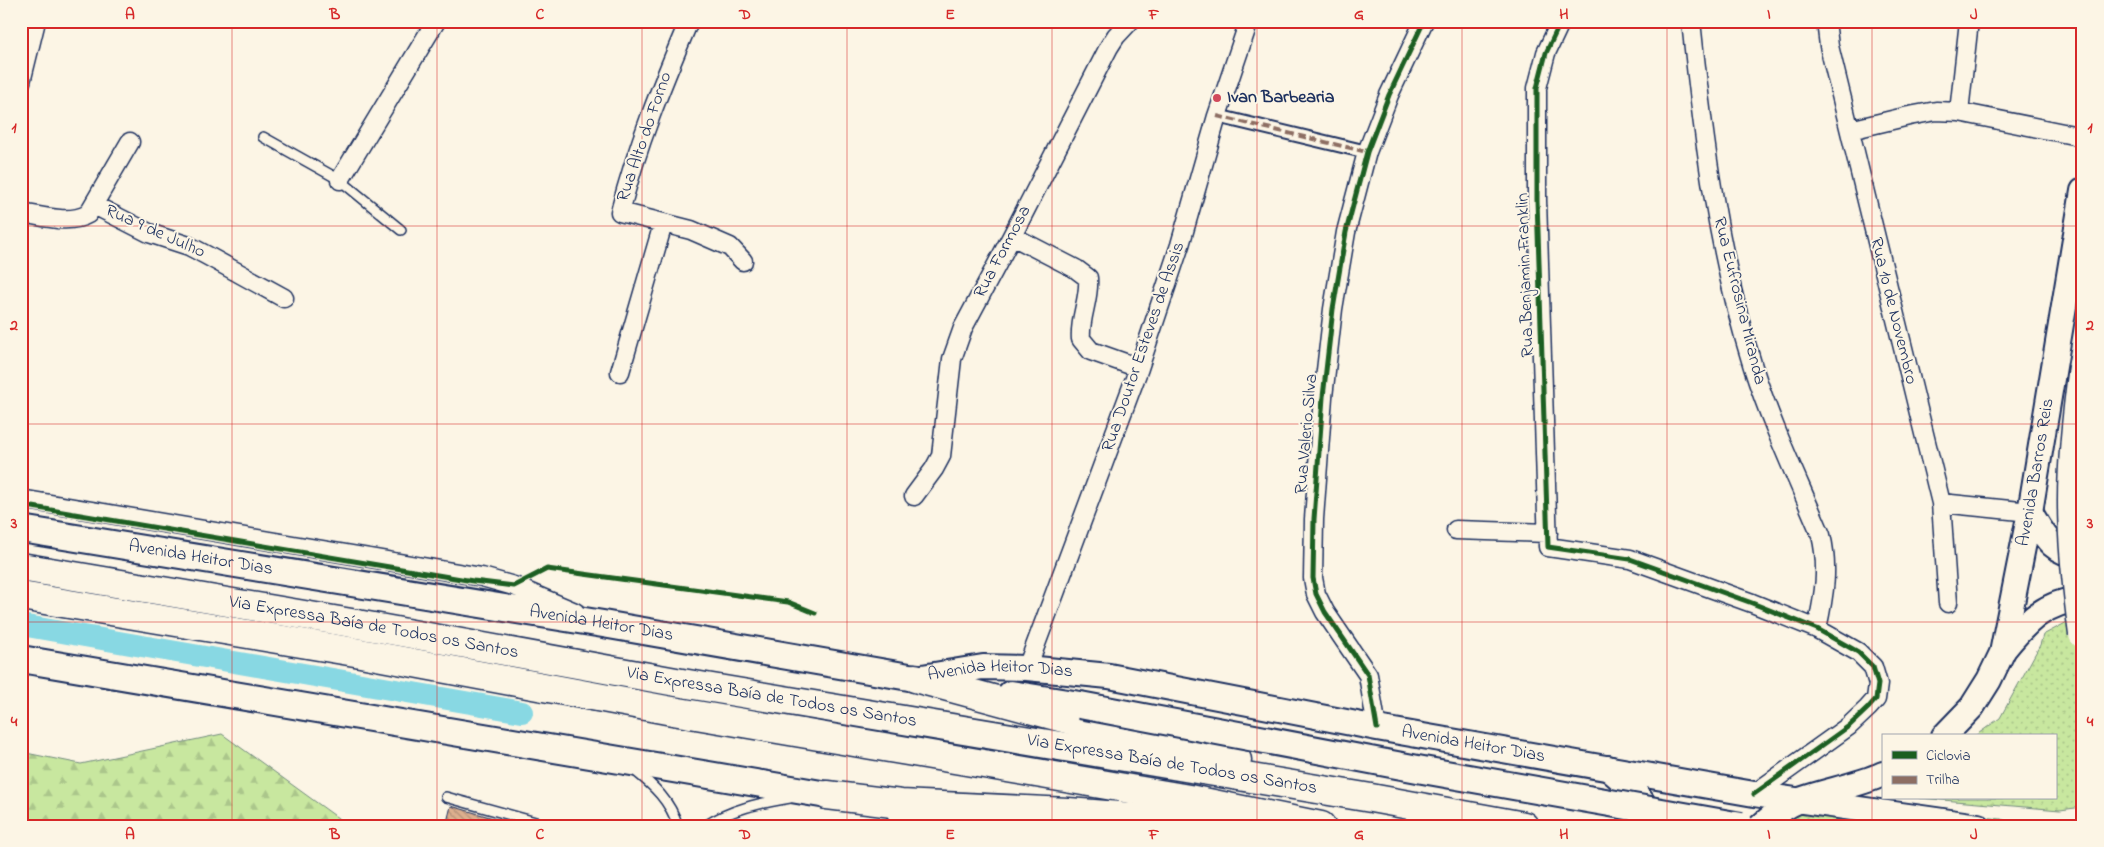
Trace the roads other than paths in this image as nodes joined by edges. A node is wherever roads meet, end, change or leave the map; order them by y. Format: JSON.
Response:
{"nodes":[{"id":1,"x":36,"y":21,"type":"edge"},
{"id":2,"x":436,"y":21,"type":"edge"},
{"id":3,"x":689,"y":21,"type":"edge"},
{"id":4,"x":1130,"y":21,"type":"edge"},
{"id":5,"x":1249,"y":21,"type":"edge"},
{"id":6,"x":1424,"y":21,"type":"edge"},
{"id":7,"x":1561,"y":21,"type":"edge"},
{"id":8,"x":1691,"y":21,"type":"edge"},
{"id":9,"x":1826,"y":21,"type":"edge"},
{"id":10,"x":1969,"y":21,"type":"edge"},
{"id":11,"x":21,"y":82,"type":"edge"},
{"id":12,"x":1959,"y":112,"type":"junction"},
{"id":13,"x":1218,"y":116,"type":"junction"},
{"id":14,"x":1850,"y":130,"type":"junction"},
{"id":15,"x":263,"y":137,"type":"dead end"},
{"id":16,"x":2083,"y":137,"type":"edge"},
{"id":17,"x":130,"y":142,"type":"dead end"},
{"id":18,"x":1367,"y":152,"type":"junction"},
{"id":19,"x":340,"y":180,"type":"junction"},
{"id":20,"x":2083,"y":190,"type":"edge"},
{"id":21,"x":94,"y":205,"type":"junction"},
{"id":22,"x":21,"y":213,"type":"edge"},
{"id":23,"x":663,"y":224,"type":"junction"},
{"id":24,"x":401,"y":230,"type":"dead end"},
{"id":25,"x":1012,"y":236,"type":"junction"},
{"id":26,"x":743,"y":261,"type":"dead end"},
{"id":27,"x":284,"y":298,"type":"dead end"},
{"id":28,"x":2083,"y":367,"type":"edge"},
{"id":29,"x":1139,"y":368,"type":"junction"},
{"id":30,"x":620,"y":372,"type":"dead end"},
{"id":31,"x":914,"y":496,"type":"dead end"},
{"id":32,"x":21,"y":499,"type":"edge"},
{"id":33,"x":1941,"y":503,"type":"junction"},
{"id":34,"x":2030,"y":512,"type":"junction"},
{"id":35,"x":21,"y":529,"type":"edge"},
{"id":36,"x":1456,"y":530,"type":"dead end"},
{"id":37,"x":1548,"y":532,"type":"junction"},
{"id":38,"x":2083,"y":556,"type":"edge"},
{"id":39,"x":21,"y":567,"type":"edge"},
{"id":40,"x":21,"y":596,"type":"edge"},
{"id":41,"x":2083,"y":598,"type":"edge"},
{"id":42,"x":1948,"y":603,"type":"dead end"},
{"id":43,"x":603,"y":624,"type":"junction"},
{"id":44,"x":1817,"y":629,"type":"junction"},
{"id":45,"x":2083,"y":634,"type":"edge"},
{"id":46,"x":2002,"y":653,"type":"junction"},
{"id":47,"x":21,"y":659,"type":"edge"},
{"id":48,"x":1027,"y":668,"type":"junction"},
{"id":49,"x":915,"y":678,"type":"junction"},
{"id":50,"x":1079,"y":714,"type":"junction"},
{"id":51,"x":1377,"y":728,"type":"junction"},
{"id":52,"x":1946,"y":734,"type":"edge"},
{"id":53,"x":624,"y":762,"type":"junction"},
{"id":54,"x":1608,"y":768,"type":"junction"},
{"id":55,"x":1882,"y":774,"type":"edge"},
{"id":56,"x":820,"y":794,"type":"junction"},
{"id":57,"x":1754,"y":794,"type":"junction"},
{"id":58,"x":446,"y":797,"type":"dead end"},
{"id":59,"x":1371,"y":798,"type":"junction"},
{"id":60,"x":1799,"y":801,"type":"junction"},
{"id":61,"x":550,"y":826,"type":"edge"},
{"id":62,"x":678,"y":826,"type":"edge"},
{"id":63,"x":705,"y":826,"type":"edge"},
{"id":64,"x":964,"y":826,"type":"edge"},
{"id":65,"x":1246,"y":826,"type":"edge"},
{"id":66,"x":1321,"y":826,"type":"edge"},
{"id":67,"x":1524,"y":826,"type":"edge"},
{"id":68,"x":1653,"y":826,"type":"edge"},
{"id":69,"x":1741,"y":826,"type":"edge"},
{"id":70,"x":1761,"y":826,"type":"edge"},
{"id":71,"x":1978,"y":826,"type":"edge"}],
"edges":[{"from":1,"to":11,"type":"street"},
{"from":2,"to":19,"type":"street"},
{"from":3,"to":23,"type":"street","name":"Rua Alto do Forno"},
{"from":4,"to":25,"type":"street","name":"Rua Formosa"},
{"from":5,"to":13,"type":"street","name":"Rua Doutor Esteves de Assis"},
{"from":6,"to":18,"type":"street","name":"Rua Valerio Silva"},
{"from":7,"to":37,"type":"street","name":"Rua Benjamin Franklin"},
{"from":8,"to":44,"type":"street","name":"Rua Eufrosina Miranda"},
{"from":9,"to":14,"type":"street","name":"Rua 10 de Novembro"},
{"from":10,"to":12,"type":"street"},
{"from":12,"to":14,"type":"street"},
{"from":12,"to":16,"type":"street"},
{"from":13,"to":18,"type":"street"},
{"from":13,"to":29,"type":"street","name":"Rua Doutor Esteves de Assis"},
{"from":14,"to":33,"type":"street","name":"Rua 10 de Novembro"},
{"from":15,"to":19,"type":"lane"},
{"from":17,"to":21,"type":"street"},
{"from":18,"to":51,"type":"street","name":"Rua Valerio Silva"},
{"from":19,"to":24,"type":"lane"},
{"from":20,"to":34,"type":"main road","name":"Avenida Barros Reis"},
{"from":21,"to":22,"type":"street","name":"Rua 9 de Julho"},
{"from":21,"to":27,"type":"street","name":"Rua 9 de Julho"},
{"from":23,"to":26,"type":"street","name":"Rua Alto do Forno"},
{"from":23,"to":30,"type":"street"},
{"from":25,"to":29,"type":"street"},
{"from":25,"to":31,"type":"street","name":"Rua Formosa"},
{"from":28,"to":45,"type":"highway","bridge":true},
{"from":29,"to":48,"type":"street","name":"Rua Doutor Esteves de Assis"},
{"from":32,"to":43,"type":"street"},
{"from":33,"to":34,"type":"street"},
{"from":33,"to":42,"type":"street","name":"Rua 10 de Novembro"},
{"from":34,"to":38,"type":"main road"},
{"from":34,"to":46,"type":"main road","name":"Avenida Barros Reis"},
{"from":35,"to":43,"type":"main road","name":"Avenida Heitor Dias"},
{"from":36,"to":37,"type":"street"},
{"from":37,"to":44,"type":"street"},
{"from":39,"to":59,"type":"highway","name":"Via Expressa Baía de Todos os Santos"},
{"from":40,"to":66,"type":"highway","name":"Via Expressa Baía de Todos os Santos"},
{"from":41,"to":46,"type":"main road"},
{"from":43,"to":49,"type":"main road","name":"Avenida Heitor Dias"},
{"from":44,"to":57,"type":"street"},
{"from":46,"to":52,"type":"main road","name":"Avenida Barros Reis"},
{"from":47,"to":53,"type":"main road"},
{"from":48,"to":49,"type":"main road","name":"Avenida Heitor Dias"},
{"from":48,"to":51,"type":"main road","name":"Avenida Heitor Dias"},
{"from":49,"to":50,"type":"highway"},
{"from":50,"to":59,"type":"highway"},
{"from":50,"to":69,"type":"main road","bridge":true},
{"from":51,"to":54,"type":"main road","name":"Avenida Heitor Dias"},
{"from":53,"to":56,"type":"main road"},
{"from":53,"to":62,"type":"lane"},
{"from":54,"to":57,"type":"main road","name":"Avenida Heitor Dias"},
{"from":54,"to":68,"type":"main road"},
{"from":55,"to":60,"type":"main road"},
{"from":56,"to":63,"type":"lane"},
{"from":56,"to":64,"type":"main road"},
{"from":56,"to":65,"type":"highway"},
{"from":57,"to":60,"type":"main road","name":"Avenida Heitor Dias"},
{"from":58,"to":61,"type":"lane"},
{"from":59,"to":67,"type":"highway","name":"Via Expressa Baía de Todos os Santos"},
{"from":60,"to":70,"type":"main road"},
{"from":60,"to":71,"type":"main road","name":"Avenida Heitor Dias"}]}
